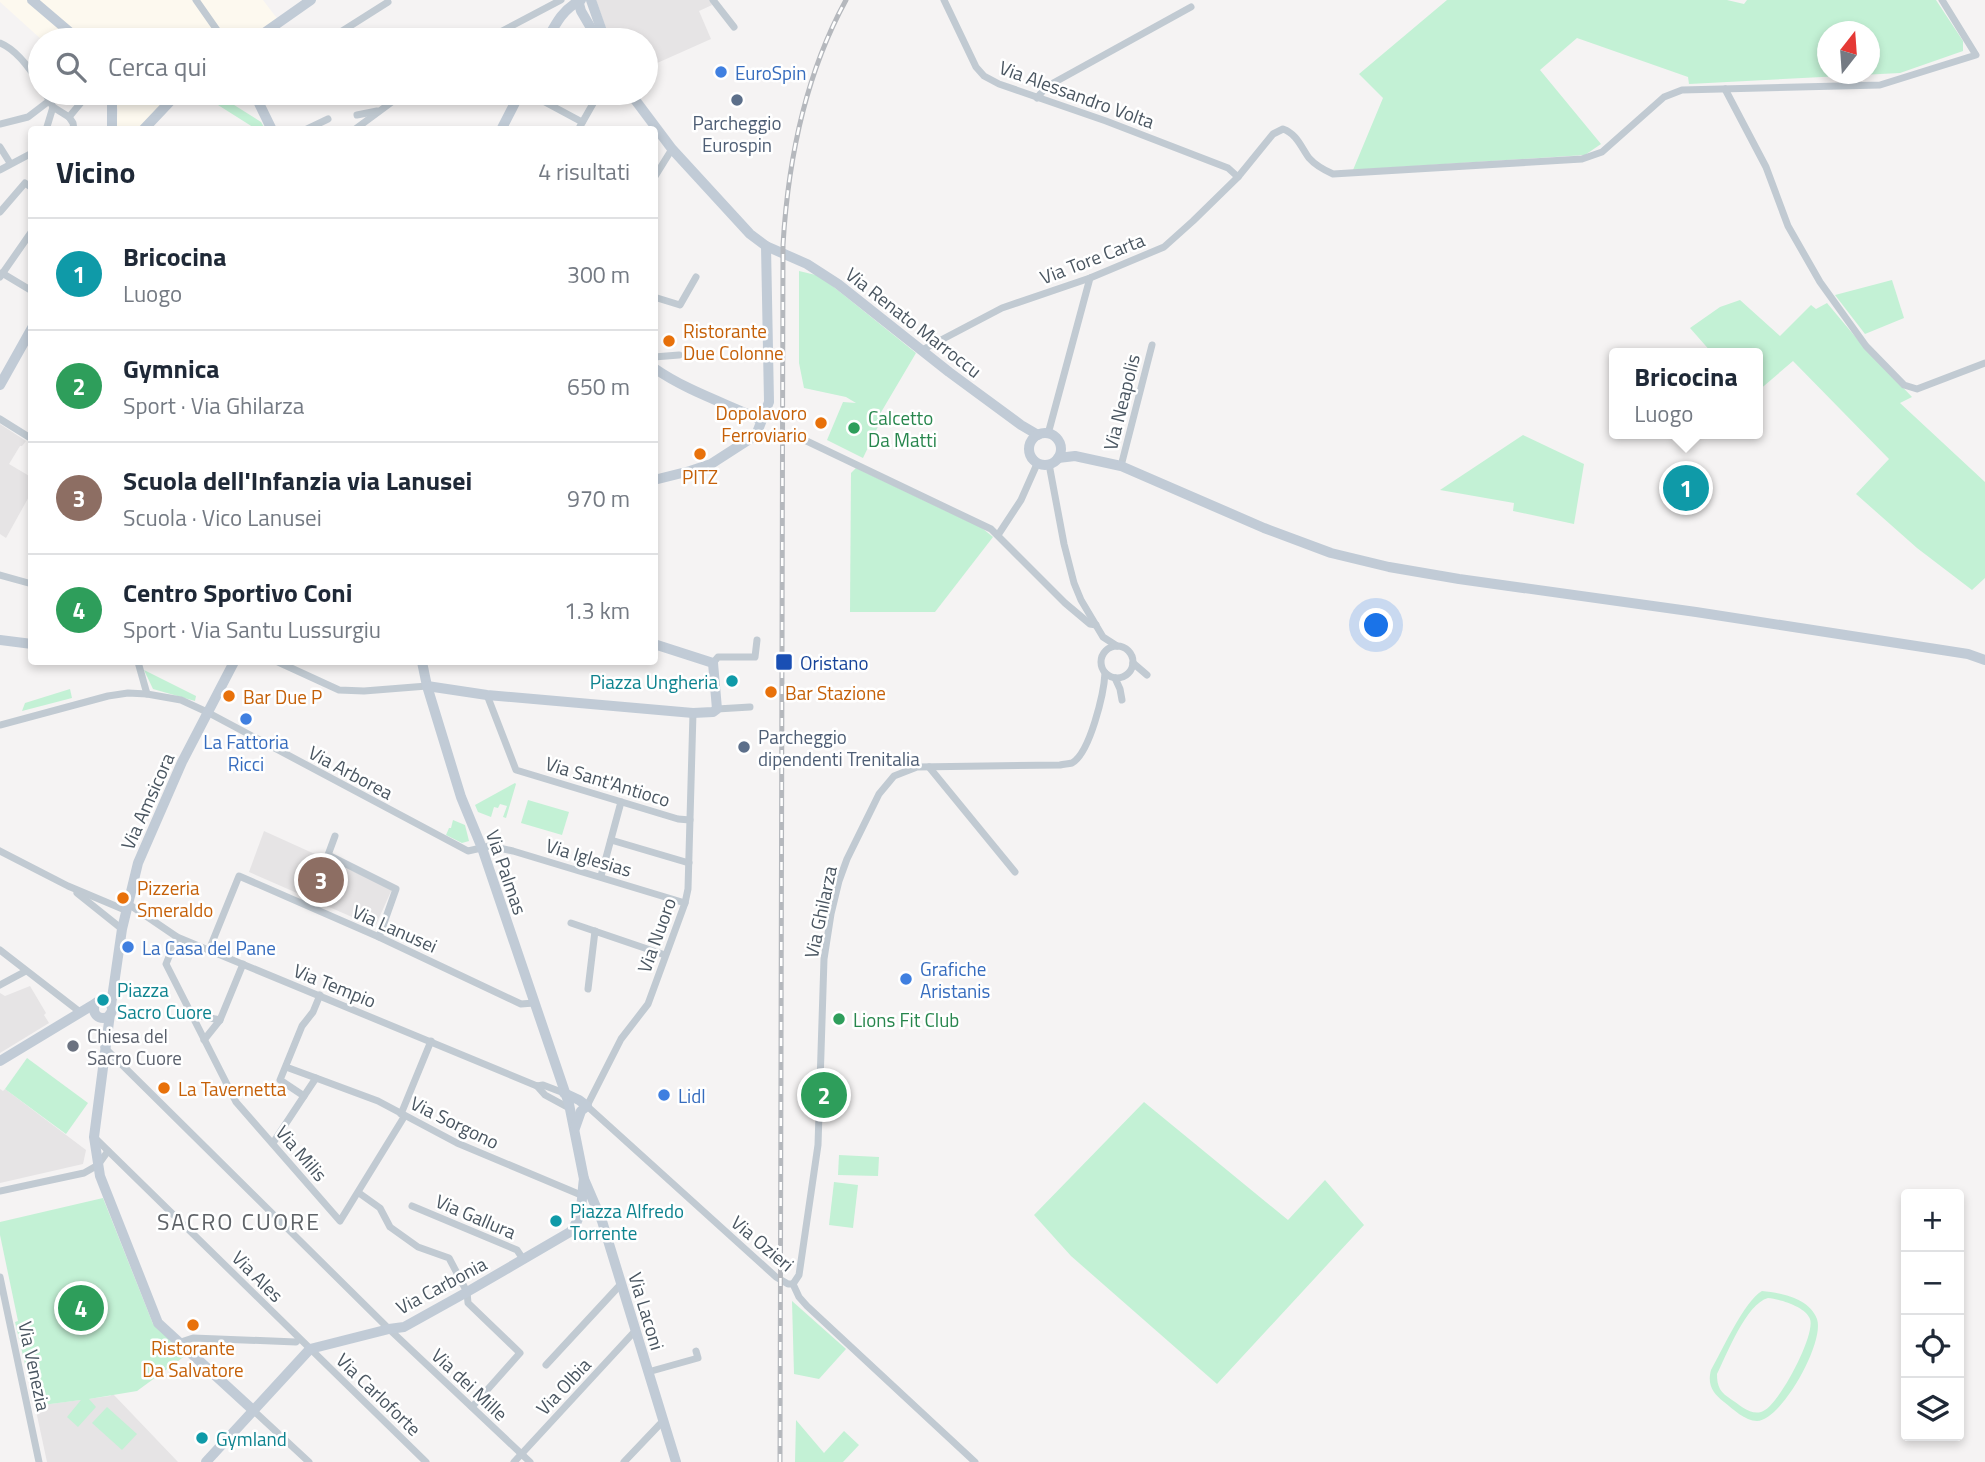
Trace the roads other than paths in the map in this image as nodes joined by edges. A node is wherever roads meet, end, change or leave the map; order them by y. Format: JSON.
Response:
{"nodes":[{"id":1,"x":32,"y":0,"type":"edge"},
{"id":2,"x":196,"y":0,"type":"edge"},
{"id":3,"x":311,"y":0,"type":"edge"},
{"id":4,"x":579,"y":0,"type":"edge"},
{"id":5,"x":591,"y":0,"type":"edge"},
{"id":6,"x":713,"y":0,"type":"edge"},
{"id":7,"x":944,"y":0,"type":"edge"},
{"id":8,"x":1942,"y":0,"type":"edge"},
{"id":9,"x":388,"y":2,"type":"dead end"},
{"id":10,"x":558,"y":2,"type":"edge"},
{"id":11,"x":1191,"y":7,"type":"dead end"},
{"id":12,"x":558,"y":21,"type":"junction"},
{"id":13,"x":734,"y":27,"type":"dead end"},
{"id":14,"x":65,"y":28,"type":"edge"},
{"id":15,"x":216,"y":28,"type":"edge"},
{"id":16,"x":271,"y":28,"type":"edge"},
{"id":17,"x":347,"y":28,"type":"edge"},
{"id":18,"x":508,"y":28,"type":"edge"},
{"id":19,"x":554,"y":28,"type":"edge"},
{"id":20,"x":591,"y":28,"type":"edge"},
{"id":21,"x":601,"y":28,"type":"edge"},
{"id":22,"x":0,"y":43,"type":"edge"},
{"id":23,"x":28,"y":68,"type":"edge"},
{"id":24,"x":1725,"y":89,"type":"junction"},
{"id":25,"x":1037,"y":98,"type":"junction"},
{"id":26,"x":49,"y":105,"type":"edge"},
{"id":27,"x":51,"y":105,"type":"edge"},
{"id":28,"x":52,"y":105,"type":"edge"},
{"id":29,"x":79,"y":105,"type":"edge"},
{"id":30,"x":111,"y":105,"type":"edge"},
{"id":31,"x":166,"y":105,"type":"edge"},
{"id":32,"x":260,"y":105,"type":"edge"},
{"id":33,"x":387,"y":105,"type":"edge"},
{"id":34,"x":514,"y":105,"type":"edge"},
{"id":35,"x":547,"y":105,"type":"edge"},
{"id":36,"x":592,"y":105,"type":"edge"},
{"id":37,"x":638,"y":105,"type":"edge"},
{"id":38,"x":380,"y":110,"type":"junction"},
{"id":39,"x":357,"y":115,"type":"dead end"},
{"id":40,"x":69,"y":117,"type":"junction"},
{"id":41,"x":328,"y":119,"type":"dead end"},
{"id":42,"x":0,"y":124,"type":"edge"},
{"id":43,"x":47,"y":126,"type":"edge"},
{"id":44,"x":74,"y":126,"type":"edge"},
{"id":45,"x":112,"y":126,"type":"edge"},
{"id":46,"x":147,"y":126,"type":"edge"},
{"id":47,"x":270,"y":126,"type":"edge"},
{"id":48,"x":313,"y":126,"type":"edge"},
{"id":49,"x":359,"y":126,"type":"edge"},
{"id":50,"x":503,"y":126,"type":"edge"},
{"id":51,"x":580,"y":126,"type":"edge"},
{"id":52,"x":654,"y":126,"type":"edge"},
{"id":53,"x":658,"y":131,"type":"edge"},
{"id":54,"x":0,"y":147,"type":"edge"},
{"id":55,"x":672,"y":149,"type":"junction"},
{"id":56,"x":28,"y":155,"type":"edge"},
{"id":57,"x":10,"y":163,"type":"junction"},
{"id":58,"x":0,"y":170,"type":"edge"},
{"id":59,"x":658,"y":172,"type":"edge"},
{"id":60,"x":1238,"y":177,"type":"junction"},
{"id":61,"x":28,"y":185,"type":"edge"},
{"id":62,"x":0,"y":212,"type":"edge"},
{"id":63,"x":28,"y":236,"type":"edge"},
{"id":64,"x":766,"y":246,"type":"junction"},
{"id":65,"x":1,"y":275,"type":"edge"},
{"id":66,"x":696,"y":277,"type":"dead end"},
{"id":67,"x":1090,"y":278,"type":"junction"},
{"id":68,"x":28,"y":288,"type":"edge"},
{"id":69,"x":658,"y":298,"type":"edge"},
{"id":70,"x":28,"y":335,"type":"edge"},
{"id":71,"x":1152,"y":345,"type":"dead end"},
{"id":72,"x":922,"y":351,"type":"junction"},
{"id":73,"x":679,"y":355,"type":"dead end"},
{"id":74,"x":658,"y":358,"type":"edge"},
{"id":75,"x":1985,"y":363,"type":"edge"},
{"id":76,"x":658,"y":371,"type":"edge"},
{"id":77,"x":0,"y":385,"type":"edge"},
{"id":78,"x":0,"y":419,"type":"edge"},
{"id":79,"x":761,"y":420,"type":"junction"},
{"id":80,"x":794,"y":435,"type":"dead end"},
{"id":81,"x":28,"y":436,"type":"edge"},
{"id":82,"x":1039,"y":437,"type":"junction"},
{"id":83,"x":1056,"y":456,"type":"junction"},
{"id":84,"x":1037,"y":464,"type":"junction"},
{"id":85,"x":1121,"y":466,"type":"junction"},
{"id":86,"x":658,"y":479,"type":"edge"},
{"id":87,"x":998,"y":534,"type":"junction"},
{"id":88,"x":0,"y":576,"type":"edge"},
{"id":89,"x":28,"y":583,"type":"edge"},
{"id":90,"x":1081,"y":600,"type":"junction"},
{"id":91,"x":1067,"y":605,"type":"junction"},
{"id":92,"x":1096,"y":625,"type":"junction"},
{"id":93,"x":1103,"y":637,"type":"junction"},
{"id":94,"x":0,"y":640,"type":"edge"},
{"id":95,"x":757,"y":640,"type":"dead end"},
{"id":96,"x":28,"y":643,"type":"edge"},
{"id":97,"x":658,"y":645,"type":"edge"},
{"id":98,"x":1116,"y":646,"type":"junction"},
{"id":99,"x":1103,"y":653,"type":"junction"},
{"id":100,"x":1985,"y":660,"type":"edge"},
{"id":101,"x":713,"y":663,"type":"junction"},
{"id":102,"x":1133,"y":663,"type":"junction"},
{"id":103,"x":139,"y":665,"type":"edge"},
{"id":104,"x":232,"y":665,"type":"edge"},
{"id":105,"x":285,"y":665,"type":"edge"},
{"id":106,"x":423,"y":665,"type":"edge"},
{"id":107,"x":1126,"y":674,"type":"junction"},
{"id":108,"x":1111,"y":676,"type":"junction"},
{"id":109,"x":428,"y":686,"type":"junction"},
{"id":110,"x":1120,"y":689,"type":"junction"},
{"id":111,"x":147,"y":694,"type":"junction"},
{"id":112,"x":487,"y":695,"type":"junction"},
{"id":113,"x":1122,"y":700,"type":"dead end"},
{"id":114,"x":750,"y":707,"type":"dead end"},
{"id":115,"x":717,"y":709,"type":"junction"},
{"id":116,"x":207,"y":712,"type":"junction"},
{"id":117,"x":693,"y":713,"type":"junction"},
{"id":118,"x":0,"y":725,"type":"edge"},
{"id":119,"x":929,"y":767,"type":"junction"},
{"id":120,"x":621,"y":802,"type":"junction"},
{"id":121,"x":690,"y":820,"type":"junction"},
{"id":122,"x":335,"y":836,"type":"dead end"},
{"id":123,"x":611,"y":840,"type":"junction"},
{"id":124,"x":482,"y":848,"type":"junction"},
{"id":125,"x":0,"y":851,"type":"edge"},
{"id":126,"x":689,"y":863,"type":"junction"},
{"id":127,"x":1015,"y":872,"type":"dead end"},
{"id":128,"x":601,"y":876,"type":"junction"},
{"id":129,"x":68,"y":886,"type":"junction"},
{"id":130,"x":685,"y":903,"type":"junction"},
{"id":131,"x":126,"y":907,"type":"junction"},
{"id":132,"x":571,"y":923,"type":"dead end"},
{"id":133,"x":121,"y":929,"type":"junction"},
{"id":134,"x":595,"y":931,"type":"junction"},
{"id":135,"x":177,"y":937,"type":"junction"},
{"id":136,"x":379,"y":937,"type":"junction"},
{"id":137,"x":0,"y":950,"type":"edge"},
{"id":138,"x":209,"y":950,"type":"junction"},
{"id":139,"x":665,"y":955,"type":"junction"},
{"id":140,"x":243,"y":964,"type":"junction"},
{"id":141,"x":26,"y":971,"type":"junction"},
{"id":142,"x":0,"y":985,"type":"edge"},
{"id":143,"x":588,"y":989,"type":"dead end"},
{"id":144,"x":320,"y":995,"type":"junction"},
{"id":145,"x":534,"y":1003,"type":"junction"},
{"id":146,"x":102,"y":1009,"type":"junction"},
{"id":147,"x":80,"y":1012,"type":"junction"},
{"id":148,"x":191,"y":1014,"type":"junction"},
{"id":149,"x":220,"y":1020,"type":"junction"},
{"id":150,"x":204,"y":1040,"type":"junction"},
{"id":151,"x":431,"y":1041,"type":"junction"},
{"id":152,"x":104,"y":1047,"type":"junction"},
{"id":153,"x":0,"y":1061,"type":"edge"},
{"id":154,"x":286,"y":1067,"type":"junction"},
{"id":155,"x":316,"y":1078,"type":"junction"},
{"id":156,"x":537,"y":1086,"type":"junction"},
{"id":157,"x":564,"y":1093,"type":"junction"},
{"id":158,"x":304,"y":1096,"type":"junction"},
{"id":159,"x":577,"y":1106,"type":"junction"},
{"id":160,"x":403,"y":1115,"type":"junction"},
{"id":161,"x":94,"y":1137,"type":"junction"},
{"id":162,"x":273,"y":1143,"type":"junction"},
{"id":163,"x":108,"y":1151,"type":"junction"},
{"id":164,"x":99,"y":1165,"type":"junction"},
{"id":165,"x":584,"y":1179,"type":"junction"},
{"id":166,"x":0,"y":1191,"type":"edge"},
{"id":167,"x":359,"y":1193,"type":"junction"},
{"id":168,"x":581,"y":1195,"type":"junction"},
{"id":169,"x":412,"y":1206,"type":"dead end"},
{"id":170,"x":599,"y":1215,"type":"junction"},
{"id":171,"x":577,"y":1224,"type":"junction"},
{"id":172,"x":523,"y":1259,"type":"junction"},
{"id":173,"x":0,"y":1277,"type":"edge"},
{"id":174,"x":621,"y":1284,"type":"junction"},
{"id":175,"x":793,"y":1284,"type":"junction"},
{"id":176,"x":467,"y":1292,"type":"junction"},
{"id":177,"x":389,"y":1329,"type":"junction"},
{"id":178,"x":635,"y":1331,"type":"junction"},
{"id":179,"x":299,"y":1339,"type":"junction"},
{"id":180,"x":181,"y":1342,"type":"junction"},
{"id":181,"x":310,"y":1349,"type":"junction"},
{"id":182,"x":696,"y":1351,"type":"dead end"},
{"id":183,"x":546,"y":1365,"type":"dead end"},
{"id":184,"x":648,"y":1372,"type":"junction"},
{"id":185,"x":472,"y":1407,"type":"junction"},
{"id":186,"x":254,"y":1411,"type":"junction"},
{"id":187,"x":663,"y":1421,"type":"junction"},
{"id":188,"x":521,"y":1454,"type":"junction"},
{"id":189,"x":39,"y":1462,"type":"edge"},
{"id":190,"x":206,"y":1462,"type":"edge"},
{"id":191,"x":309,"y":1462,"type":"edge"},
{"id":192,"x":426,"y":1462,"type":"edge"},
{"id":193,"x":514,"y":1462,"type":"edge"},
{"id":194,"x":530,"y":1462,"type":"edge"},
{"id":195,"x":624,"y":1462,"type":"edge"},
{"id":196,"x":676,"y":1462,"type":"edge"},
{"id":197,"x":975,"y":1462,"type":"edge"}],
"edges":[{"from":1,"to":14,"type":"street"},
{"from":2,"to":15,"type":"street"},
{"from":3,"to":16,"type":"street"},
{"from":4,"to":12,"type":"street"},
{"from":4,"to":20,"type":"street"},
{"from":5,"to":21,"type":"street"},
{"from":6,"to":13,"type":"street"},
{"from":7,"to":25,"type":"street","name":"Via Alessandro Volta"},
{"from":8,"to":24,"type":"street"},
{"from":9,"to":17,"type":"street"},
{"from":10,"to":12,"type":"street"},
{"from":10,"to":18,"type":"street"},
{"from":11,"to":25,"type":"street"},
{"from":12,"to":19,"type":"street"},
{"from":22,"to":23,"type":"street"},
{"from":24,"to":60,"type":"street","name":"Via Tore Carta"},
{"from":24,"to":75,"type":"street"},
{"from":25,"to":60,"type":"street","name":"Via Alessandro Volta"},
{"from":26,"to":42,"type":"street"},
{"from":27,"to":43,"type":"street"},
{"from":28,"to":40,"type":"street"},
{"from":29,"to":40,"type":"street"},
{"from":30,"to":45,"type":"street"},
{"from":31,"to":46,"type":"street"},
{"from":32,"to":47,"type":"street"},
{"from":33,"to":38,"type":"street"},
{"from":34,"to":50,"type":"street"},
{"from":35,"to":51,"type":"street"},
{"from":36,"to":51,"type":"street"},
{"from":37,"to":52,"type":"street","name":"Via Renato Marroccu"},
{"from":38,"to":39,"type":"street"},
{"from":38,"to":49,"type":"street"},
{"from":40,"to":44,"type":"street"},
{"from":41,"to":48,"type":"street"},
{"from":53,"to":55,"type":"street","name":"Via Renato Marroccu"},
{"from":54,"to":57,"type":"street"},
{"from":55,"to":59,"type":"street"},
{"from":55,"to":64,"type":"street","name":"Via Renato Marroccu"},
{"from":56,"to":57,"type":"street"},
{"from":57,"to":58,"type":"street"},
{"from":60,"to":67,"type":"street","name":"Via Tore Carta"},
{"from":61,"to":62,"type":"street"},
{"from":63,"to":65,"type":"street"},
{"from":64,"to":72,"type":"street","name":"Via Renato Marroccu"},
{"from":64,"to":79,"type":"street"},
{"from":65,"to":68,"type":"street"},
{"from":66,"to":69,"type":"street"},
{"from":67,"to":72,"type":"street","name":"Via Tore Carta"},
{"from":67,"to":82,"type":"street"},
{"from":70,"to":77,"type":"street"},
{"from":71,"to":85,"type":"street","name":"Via Neapolis"},
{"from":72,"to":82,"type":"street","name":"Via Renato Marroccu"},
{"from":73,"to":74,"type":"street"},
{"from":76,"to":79,"type":"street"},
{"from":78,"to":81,"type":"street"},
{"from":79,"to":86,"type":"street"},
{"from":80,"to":87,"type":"street"},
{"from":82,"to":83,"type":"street"},
{"from":82,"to":84,"type":"street"},
{"from":83,"to":84,"type":"street"},
{"from":83,"to":85,"type":"street"},
{"from":83,"to":90,"type":"street"},
{"from":84,"to":87,"type":"street"},
{"from":85,"to":100,"type":"street"},
{"from":87,"to":91,"type":"street"},
{"from":88,"to":89,"type":"street"},
{"from":90,"to":91,"type":"street"},
{"from":90,"to":92,"type":"street"},
{"from":91,"to":92,"type":"street"},
{"from":92,"to":93,"type":"street"},
{"from":93,"to":98,"type":"street"},
{"from":93,"to":99,"type":"street"},
{"from":94,"to":96,"type":"street"},
{"from":95,"to":101,"type":"street"},
{"from":97,"to":101,"type":"street"},
{"from":98,"to":99,"type":"street"},
{"from":98,"to":102,"type":"street"},
{"from":99,"to":108,"type":"street"},
{"from":101,"to":115,"type":"street"},
{"from":102,"to":107,"type":"street"},
{"from":102,"to":107,"type":"street"},
{"from":103,"to":111,"type":"street"},
{"from":104,"to":116,"type":"street","name":"Via Amsicora"},
{"from":105,"to":109,"type":"street"},
{"from":106,"to":109,"type":"street","name":"Via Palmas"},
{"from":107,"to":108,"type":"street"},
{"from":107,"to":110,"type":"street"},
{"from":108,"to":110,"type":"street"},
{"from":108,"to":119,"type":"street","name":"Via Ghilarza"},
{"from":109,"to":112,"type":"street"},
{"from":109,"to":124,"type":"street","name":"Via Palmas"},
{"from":110,"to":113,"type":"street"},
{"from":111,"to":116,"type":"street","name":"Via Arborea"},
{"from":111,"to":118,"type":"street","name":"Via Arborea"},
{"from":112,"to":117,"type":"street"},
{"from":112,"to":120,"type":"street","name":"Via Sant'Antioco"},
{"from":114,"to":115,"type":"street"},
{"from":115,"to":117,"type":"street"},
{"from":116,"to":124,"type":"street","name":"Via Arborea"},
{"from":116,"to":131,"type":"street","name":"Via Amsicora"},
{"from":117,"to":121,"type":"street","name":"Via Nuoro"},
{"from":119,"to":127,"type":"street"},
{"from":119,"to":175,"type":"street","name":"Via Ghilarza"},
{"from":120,"to":121,"type":"street","name":"Via Sant'Antioco"},
{"from":120,"to":123,"type":"street"},
{"from":121,"to":126,"type":"street","name":"Via Nuoro"},
{"from":122,"to":136,"type":"street"},
{"from":123,"to":126,"type":"street"},
{"from":123,"to":128,"type":"street"},
{"from":124,"to":128,"type":"street","name":"Via Iglesias"},
{"from":124,"to":145,"type":"street","name":"Via Palmas"},
{"from":125,"to":129,"type":"street"},
{"from":126,"to":130,"type":"street","name":"Via Nuoro"},
{"from":128,"to":130,"type":"street","name":"Via Iglesias"},
{"from":129,"to":131,"type":"street","name":"Via Tempio"},
{"from":129,"to":133,"type":"street"},
{"from":130,"to":139,"type":"street","name":"Via Nuoro"},
{"from":131,"to":133,"type":"street","name":"Via Amsicora"},
{"from":131,"to":135,"type":"street","name":"Via Tempio"},
{"from":132,"to":134,"type":"street"},
{"from":133,"to":146,"type":"street","name":"Via Amsicora"},
{"from":134,"to":139,"type":"street"},
{"from":134,"to":143,"type":"street"},
{"from":135,"to":138,"type":"street","name":"Via Tempio"},
{"from":135,"to":148,"type":"street","name":"Via Milis"},
{"from":136,"to":138,"type":"street","name":"Via Lanusei"},
{"from":136,"to":145,"type":"street","name":"Via Lanusei"},
{"from":137,"to":141,"type":"street"},
{"from":138,"to":140,"type":"street","name":"Via Tempio"},
{"from":139,"to":159,"type":"street","name":"Via Nuoro"},
{"from":140,"to":144,"type":"street","name":"Via Tempio"},
{"from":140,"to":149,"type":"street"},
{"from":141,"to":142,"type":"street"},
{"from":141,"to":147,"type":"street"},
{"from":144,"to":151,"type":"street","name":"Via Tempio"},
{"from":144,"to":154,"type":"street"},
{"from":145,"to":157,"type":"street","name":"Via Palmas"},
{"from":146,"to":147,"type":"street"},
{"from":146,"to":152,"type":"street"},
{"from":147,"to":153,"type":"street"},
{"from":148,"to":149,"type":"street"},
{"from":148,"to":150,"type":"street","name":"Via Milis"},
{"from":149,"to":150,"type":"street"},
{"from":150,"to":162,"type":"street","name":"Via Milis"},
{"from":151,"to":156,"type":"street","name":"Via Tempio"},
{"from":151,"to":160,"type":"street"},
{"from":152,"to":161,"type":"street"},
{"from":152,"to":177,"type":"street","name":"Via dei Mille"},
{"from":154,"to":155,"type":"street","name":"Via Sorgono"},
{"from":154,"to":158,"type":"street"},
{"from":155,"to":158,"type":"street"},
{"from":155,"to":160,"type":"street","name":"Via Sorgono"},
{"from":156,"to":157,"type":"street","name":"Via Tempio"},
{"from":156,"to":159,"type":"street","name":"Via Tempio"},
{"from":157,"to":159,"type":"street"},
{"from":158,"to":162,"type":"street"},
{"from":159,"to":165,"type":"street","name":"Via Laconi"},
{"from":159,"to":175,"type":"street","name":"Via Ozieri"},
{"from":160,"to":167,"type":"street"},
{"from":160,"to":168,"type":"street","name":"Via Sorgono"},
{"from":161,"to":163,"type":"street","name":"Via Ales"},
{"from":161,"to":164,"type":"street"},
{"from":162,"to":167,"type":"street","name":"Via Milis"},
{"from":163,"to":164,"type":"street"},
{"from":163,"to":179,"type":"street","name":"Via Ales"},
{"from":164,"to":166,"type":"street"},
{"from":164,"to":180,"type":"street"},
{"from":165,"to":168,"type":"street"},
{"from":165,"to":170,"type":"street","name":"Via Laconi"},
{"from":167,"to":176,"type":"street"},
{"from":168,"to":171,"type":"street"},
{"from":169,"to":172,"type":"street","name":"Via Gallura"},
{"from":170,"to":171,"type":"street","name":"Via Carbonia"},
{"from":170,"to":174,"type":"street","name":"Via Laconi"},
{"from":171,"to":172,"type":"street","name":"Via Carbonia"},
{"from":172,"to":176,"type":"street","name":"Via Carbonia"},
{"from":173,"to":189,"type":"street","name":"Via Venezia"},
{"from":174,"to":178,"type":"street","name":"Via Laconi"},
{"from":174,"to":183,"type":"street"},
{"from":175,"to":197,"type":"street","name":"Via Ozieri"},
{"from":176,"to":177,"type":"street","name":"Via Carbonia"},
{"from":176,"to":185,"type":"street"},
{"from":177,"to":181,"type":"street","name":"Via Carbonia"},
{"from":177,"to":185,"type":"street","name":"Via dei Mille"},
{"from":178,"to":184,"type":"street","name":"Via Laconi"},
{"from":178,"to":188,"type":"street","name":"Via Olbia"},
{"from":179,"to":180,"type":"street"},
{"from":179,"to":181,"type":"street","name":"Via Ales"},
{"from":180,"to":186,"type":"street"},
{"from":181,"to":186,"type":"street"},
{"from":181,"to":192,"type":"street","name":"Via Carloforte"},
{"from":182,"to":184,"type":"street"},
{"from":184,"to":187,"type":"street","name":"Via Laconi"},
{"from":185,"to":188,"type":"street","name":"Via dei Mille"},
{"from":186,"to":190,"type":"street"},
{"from":186,"to":191,"type":"street"},
{"from":187,"to":195,"type":"street"},
{"from":187,"to":196,"type":"street","name":"Via Laconi"},
{"from":188,"to":193,"type":"street","name":"Via Olbia"},
{"from":188,"to":194,"type":"street","name":"Via dei Mille"}]}
